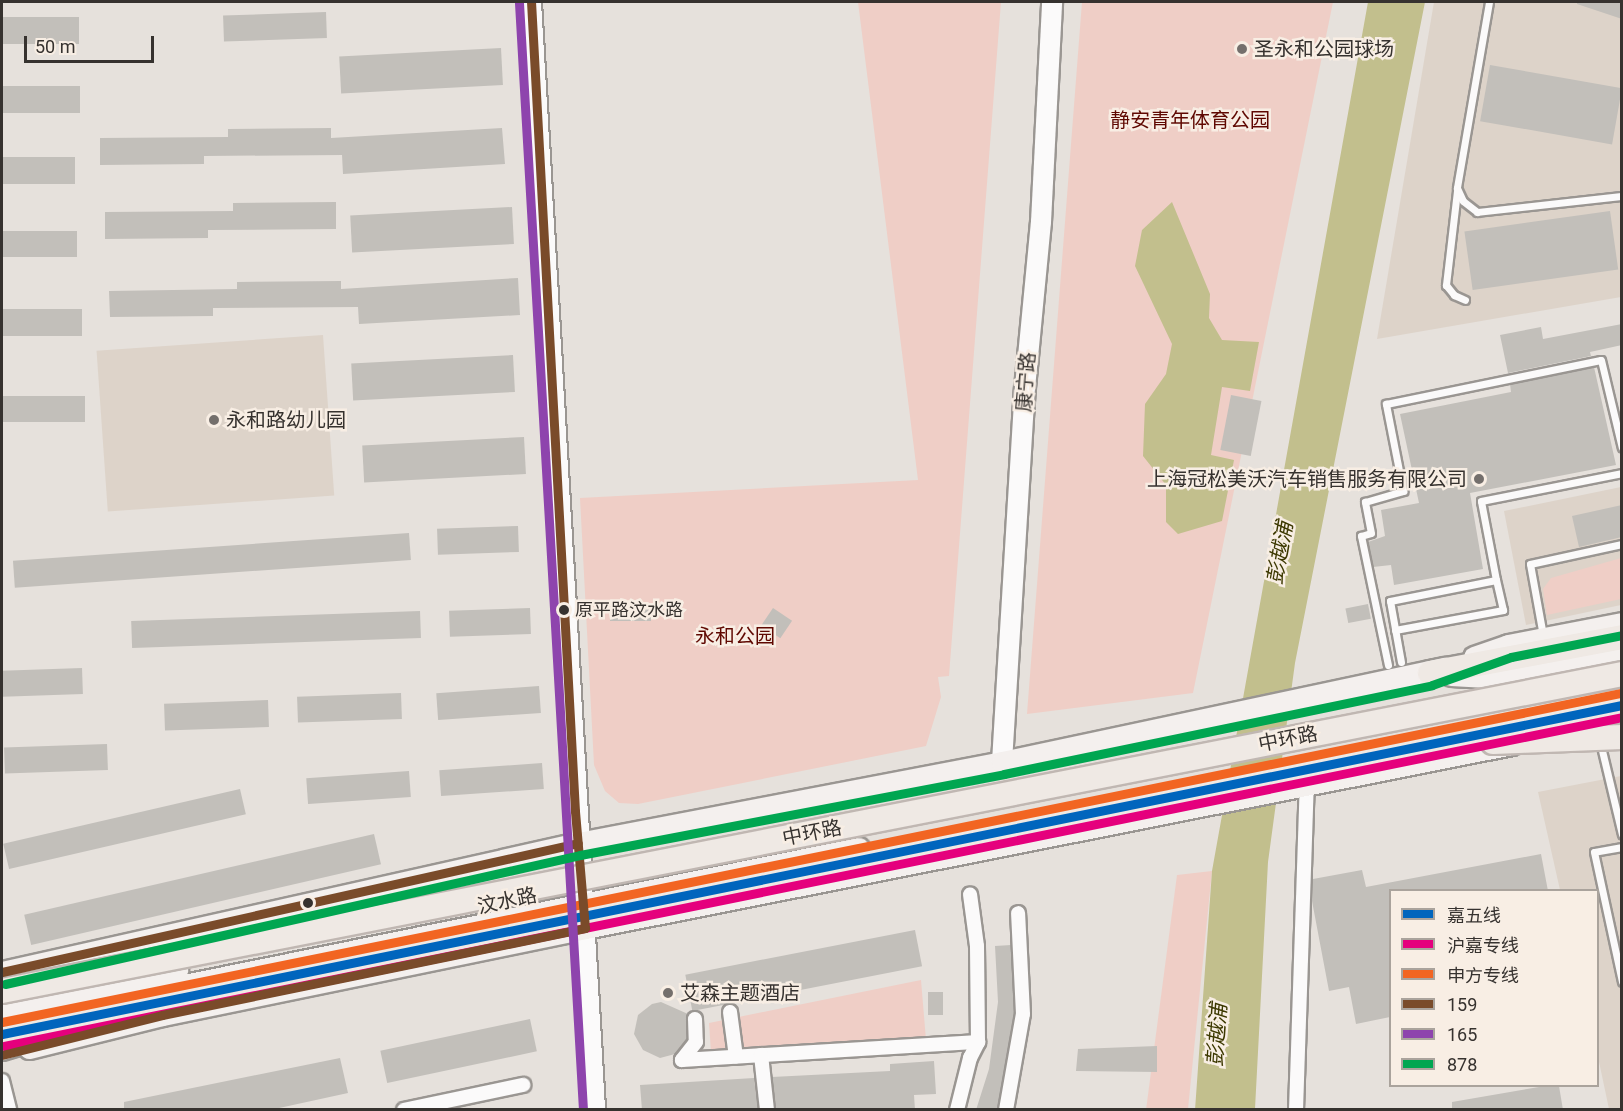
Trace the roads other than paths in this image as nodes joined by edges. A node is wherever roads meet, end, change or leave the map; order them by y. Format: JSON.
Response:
{"nodes":[{"id":1,"x":531,"y":2,"type":"edge"},
{"id":2,"x":1052,"y":2,"type":"edge"},
{"id":3,"x":1489,"y":2,"type":"edge"},
{"id":4,"x":1457,"y":188,"type":"junction"},
{"id":5,"x":1622,"y":196,"type":"edge"},
{"id":6,"x":1465,"y":300,"type":"dead end"},
{"id":7,"x":1622,"y":448,"type":"edge"},
{"id":8,"x":1622,"y":473,"type":"edge"},
{"id":9,"x":1622,"y":544,"type":"edge"},
{"id":10,"x":1496,"y":580,"type":"junction"},
{"id":11,"x":1622,"y":623,"type":"edge"},
{"id":12,"x":1395,"y":630,"type":"junction"},
{"id":13,"x":1542,"y":630,"type":"dead end"},
{"id":14,"x":1622,"y":637,"type":"edge"},
{"id":15,"x":1622,"y":654,"type":"edge"},
{"id":16,"x":1401,"y":662,"type":"dead end"},
{"id":17,"x":1388,"y":665,"type":"dead end"},
{"id":18,"x":1430,"y":673,"type":"junction"},
{"id":19,"x":1622,"y":674,"type":"edge"},
{"id":20,"x":1622,"y":683,"type":"edge"},
{"id":21,"x":1622,"y":697,"type":"edge"},
{"id":22,"x":1622,"y":705,"type":"edge"},
{"id":23,"x":1488,"y":723,"type":"junction"},
{"id":24,"x":1622,"y":723,"type":"edge"},
{"id":25,"x":1597,"y":728,"type":"junction"},
{"id":26,"x":1622,"y":737,"type":"edge"},
{"id":27,"x":1418,"y":745,"type":"junction"},
{"id":28,"x":1314,"y":751,"type":"junction"},
{"id":29,"x":1448,"y":756,"type":"junction"},
{"id":30,"x":1002,"y":762,"type":"junction"},
{"id":31,"x":1188,"y":776,"type":"junction"},
{"id":32,"x":1297,"y":785,"type":"junction"},
{"id":33,"x":1622,"y":834,"type":"edge"},
{"id":34,"x":578,"y":843,"type":"junction"},
{"id":35,"x":864,"y":847,"type":"junction"},
{"id":36,"x":1622,"y":848,"type":"edge"},
{"id":37,"x":944,"y":856,"type":"junction"},
{"id":38,"x":582,"y":894,"type":"junction"},
{"id":39,"x":970,"y":894,"type":"dead end"},
{"id":40,"x":1018,"y":913,"type":"dead end"},
{"id":41,"x":585,"y":928,"type":"junction"},
{"id":42,"x":2,"y":972,"type":"edge"},
{"id":43,"x":214,"y":978,"type":"junction"},
{"id":44,"x":1622,"y":982,"type":"edge"},
{"id":45,"x":2,"y":991,"type":"edge"},
{"id":46,"x":2,"y":1005,"type":"edge"},
{"id":47,"x":153,"y":1010,"type":"junction"},
{"id":48,"x":730,"y":1012,"type":"dead end"},
{"id":49,"x":695,"y":1019,"type":"dead end"},
{"id":50,"x":2,"y":1022,"type":"edge"},
{"id":51,"x":2,"y":1034,"type":"edge"},
{"id":52,"x":978,"y":1042,"type":"junction"},
{"id":53,"x":2,"y":1048,"type":"edge"},
{"id":54,"x":2,"y":1055,"type":"edge"},
{"id":55,"x":761,"y":1056,"type":"junction"},
{"id":56,"x":736,"y":1057,"type":"junction"},
{"id":57,"x":2,"y":1081,"type":"edge"},
{"id":58,"x":523,"y":1084,"type":"dead end"},
{"id":59,"x":9,"y":1110,"type":"edge"},
{"id":60,"x":404,"y":1110,"type":"edge"},
{"id":61,"x":595,"y":1110,"type":"edge"},
{"id":62,"x":767,"y":1110,"type":"edge"},
{"id":63,"x":957,"y":1110,"type":"edge"},
{"id":64,"x":1006,"y":1110,"type":"edge"},
{"id":65,"x":1296,"y":1110,"type":"edge"}],
"edges":[{"from":1,"to":34,"type":"street"},
{"from":2,"to":30,"type":"street","name":"康宁路"},
{"from":3,"to":4,"type":"lane"},
{"from":4,"to":5,"type":"lane"},
{"from":4,"to":6,"type":"lane"},
{"from":7,"to":17,"type":"lane"},
{"from":8,"to":10,"type":"lane"},
{"from":9,"to":13,"type":"lane"},
{"from":10,"to":12,"type":"lane"},
{"from":10,"to":12,"type":"lane"},
{"from":11,"to":18,"type":"main road","name":"汶水路"},
{"from":12,"to":16,"type":"lane"},
{"from":14,"to":18,"type":"highway"},
{"from":15,"to":18,"type":"main road"},
{"from":18,"to":30,"type":"main road","name":"汶水路"},
{"from":19,"to":45,"type":"highway","name":"中环路","bridge":true},
{"from":20,"to":28,"type":"main road"},
{"from":21,"to":23,"type":"main road"},
{"from":22,"to":27,"type":"highway","name":"中环路","bridge":true},
{"from":23,"to":28,"type":"main road"},
{"from":23,"to":29,"type":"main road"},
{"from":24,"to":25,"type":"main road"},
{"from":25,"to":29,"type":"main road"},
{"from":25,"to":33,"type":"lane"},
{"from":26,"to":27,"type":"highway","bridge":true},
{"from":27,"to":47,"type":"highway","name":"中环路","bridge":true},
{"from":28,"to":31,"type":"main road"},
{"from":29,"to":32,"type":"main road"},
{"from":30,"to":34,"type":"main road","name":"汶水路"},
{"from":31,"to":35,"type":"main road","name":"汶水路"},
{"from":31,"to":38,"type":"main road","name":"汶水路"},
{"from":32,"to":37,"type":"main road"},
{"from":32,"to":65,"type":"street"},
{"from":34,"to":38,"type":"street"},
{"from":34,"to":42,"type":"main road","name":"汶水路"},
{"from":35,"to":37,"type":"main road"},
{"from":35,"to":38,"type":"main road","name":"汶水路"},
{"from":36,"to":44,"type":"lane"},
{"from":37,"to":41,"type":"main road"},
{"from":38,"to":41,"type":"street"},
{"from":38,"to":43,"type":"main road","name":"汶水路"},
{"from":38,"to":46,"type":"main road","name":"汶水路"},
{"from":39,"to":52,"type":"street"},
{"from":40,"to":64,"type":"street"},
{"from":41,"to":47,"type":"main road"},
{"from":41,"to":61,"type":"street"},
{"from":43,"to":47,"type":"main road"},
{"from":43,"to":50,"type":"main road","name":"汶水路"},
{"from":47,"to":51,"type":"highway","name":"中环路","bridge":true},
{"from":47,"to":53,"type":"highway","bridge":true},
{"from":47,"to":54,"type":"main road"},
{"from":48,"to":56,"type":"street"},
{"from":49,"to":56,"type":"street"},
{"from":52,"to":55,"type":"street"},
{"from":52,"to":63,"type":"street"},
{"from":55,"to":56,"type":"street"},
{"from":55,"to":62,"type":"street"},
{"from":57,"to":59,"type":"street"},
{"from":58,"to":60,"type":"street"}]}
